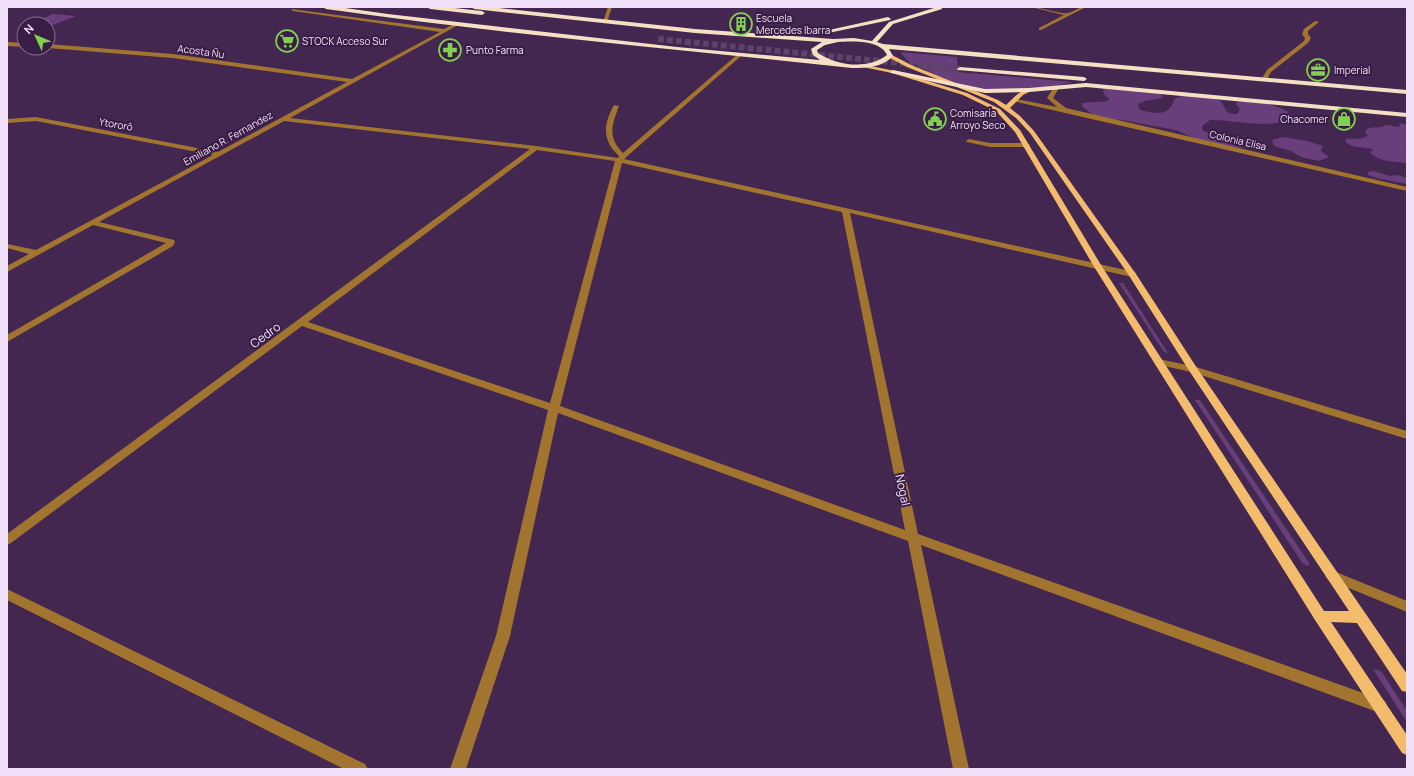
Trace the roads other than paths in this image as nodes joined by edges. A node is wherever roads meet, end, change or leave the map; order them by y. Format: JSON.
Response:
{"nodes":[{"id":1,"x":326,"y":7,"type":"edge"},
{"id":2,"x":372,"y":7,"type":"edge"},
{"id":3,"x":430,"y":7,"type":"edge"},
{"id":4,"x":474,"y":7,"type":"edge"},
{"id":5,"x":610,"y":7,"type":"edge"},
{"id":6,"x":1033,"y":7,"type":"edge"},
{"id":7,"x":1084,"y":7,"type":"edge"},
{"id":8,"x":940,"y":8,"type":"dead end"},
{"id":9,"x":293,"y":10,"type":"dead end"},
{"id":10,"x":1068,"y":15,"type":"junction"},
{"id":11,"x":605,"y":22,"type":"junction"},
{"id":12,"x":1316,"y":22,"type":"dead end"},
{"id":13,"x":458,"y":24,"type":"junction"},
{"id":14,"x":885,"y":29,"type":"junction"},
{"id":15,"x":1040,"y":29,"type":"dead end"},
{"id":16,"x":445,"y":31,"type":"junction"},
{"id":17,"x":605,"y":34,"type":"dead end"},
{"id":18,"x":664,"y":34,"type":"tunnel mouth"},
{"id":19,"x":767,"y":37,"type":"junction"},
{"id":20,"x":845,"y":40,"type":"junction"},
{"id":21,"x":836,"y":41,"type":"junction"},
{"id":22,"x":873,"y":43,"type":"junction"},
{"id":23,"x":881,"y":46,"type":"junction"},
{"id":24,"x":56,"y":47,"type":"edge"},
{"id":25,"x":916,"y":50,"type":"junction"},
{"id":26,"x":739,"y":55,"type":"junction"},
{"id":27,"x":890,"y":56,"type":"junction"},
{"id":28,"x":960,"y":61,"type":"tunnel mouth"},
{"id":29,"x":838,"y":64,"type":"junction"},
{"id":30,"x":861,"y":66,"type":"junction"},
{"id":31,"x":960,"y":69,"type":"tunnel mouth"},
{"id":32,"x":892,"y":72,"type":"junction"},
{"id":33,"x":1264,"y":80,"type":"junction"},
{"id":34,"x":351,"y":81,"type":"junction"},
{"id":35,"x":966,"y":88,"type":"junction"},
{"id":36,"x":1056,"y":88,"type":"junction"},
{"id":37,"x":1030,"y":90,"type":"junction"},
{"id":38,"x":1407,"y":92,"type":"edge"},
{"id":39,"x":1407,"y":98,"type":"edge"},
{"id":40,"x":1328,"y":100,"type":"dead end"},
{"id":41,"x":1016,"y":101,"type":"junction"},
{"id":42,"x":616,"y":106,"type":"dead end"},
{"id":43,"x":1007,"y":108,"type":"junction"},
{"id":44,"x":1064,"y":110,"type":"junction"},
{"id":45,"x":1407,"y":115,"type":"edge"},
{"id":46,"x":283,"y":119,"type":"junction"},
{"id":47,"x":7,"y":121,"type":"edge"},
{"id":48,"x":969,"y":141,"type":"dead end"},
{"id":49,"x":1027,"y":145,"type":"junction"},
{"id":50,"x":536,"y":148,"type":"junction"},
{"id":51,"x":220,"y":154,"type":"junction"},
{"id":52,"x":621,"y":158,"type":"junction"},
{"id":53,"x":1407,"y":189,"type":"edge"},
{"id":54,"x":845,"y":210,"type":"junction"},
{"id":55,"x":93,"y":223,"type":"junction"},
{"id":56,"x":7,"y":246,"type":"edge"},
{"id":57,"x":37,"y":253,"type":"junction"},
{"id":58,"x":1098,"y":265,"type":"junction"},
{"id":59,"x":7,"y":269,"type":"edge"},
{"id":60,"x":1132,"y":274,"type":"junction"},
{"id":61,"x":302,"y":323,"type":"junction"},
{"id":62,"x":7,"y":339,"type":"edge"},
{"id":63,"x":1158,"y":362,"type":"junction"},
{"id":64,"x":1193,"y":369,"type":"junction"},
{"id":65,"x":554,"y":408,"type":"junction"},
{"id":66,"x":1407,"y":435,"type":"edge"},
{"id":67,"x":913,"y":537,"type":"junction"},
{"id":68,"x":7,"y":540,"type":"edge"},
{"id":69,"x":1331,"y":574,"type":"junction"},
{"id":70,"x":7,"y":594,"type":"edge"},
{"id":71,"x":1407,"y":606,"type":"edge"},
{"id":72,"x":1320,"y":616,"type":"junction"},
{"id":73,"x":1360,"y":617,"type":"junction"},
{"id":74,"x":1407,"y":686,"type":"edge"},
{"id":75,"x":1380,"y":706,"type":"junction"},
{"id":76,"x":1407,"y":748,"type":"edge"},
{"id":77,"x":360,"y":769,"type":"edge"},
{"id":78,"x":458,"y":769,"type":"edge"},
{"id":79,"x":961,"y":769,"type":"edge"}],
"edges":[{"from":1,"to":13,"type":"highway"},
{"from":2,"to":17,"type":"highway"},
{"from":3,"to":18,"type":"highway"},
{"from":4,"to":11,"type":"highway"},
{"from":5,"to":11,"type":"street"},
{"from":6,"to":10,"type":"street"},
{"from":7,"to":10,"type":"street"},
{"from":8,"to":14,"type":"highway"},
{"from":9,"to":16,"type":"street"},
{"from":10,"to":15,"type":"street"},
{"from":11,"to":19,"type":"highway"},
{"from":12,"to":33,"type":"street"},
{"from":13,"to":16,"type":"street","name":"Emiliano R. Fernandez"},
{"from":13,"to":26,"type":"highway"},
{"from":14,"to":22,"type":"highway"},
{"from":14,"to":25,"type":"highway"},
{"from":16,"to":34,"type":"street","name":"Emiliano R. Fernandez"},
{"from":19,"to":20,"type":"highway"},
{"from":19,"to":21,"type":"highway"},
{"from":20,"to":21,"type":"highway"},
{"from":20,"to":22,"type":"highway"},
{"from":21,"to":29,"type":"highway"},
{"from":22,"to":23,"type":"highway"},
{"from":23,"to":25,"type":"highway"},
{"from":23,"to":27,"type":"highway"},
{"from":24,"to":34,"type":"street","name":"Acosta Ñu"},
{"from":25,"to":33,"type":"highway"},
{"from":26,"to":29,"type":"highway"},
{"from":26,"to":52,"type":"street"},
{"from":27,"to":30,"type":"highway"},
{"from":27,"to":35,"type":"main road"},
{"from":28,"to":39,"type":"highway"},
{"from":29,"to":30,"type":"highway"},
{"from":30,"to":32,"type":"main road"},
{"from":31,"to":40,"type":"highway"},
{"from":32,"to":35,"type":"highway"},
{"from":32,"to":49,"type":"main road"},
{"from":33,"to":38,"type":"highway"},
{"from":34,"to":46,"type":"street","name":"Emiliano R. Fernandez"},
{"from":35,"to":37,"type":"highway"},
{"from":35,"to":43,"type":"main road"},
{"from":36,"to":37,"type":"highway"},
{"from":36,"to":44,"type":"street"},
{"from":36,"to":45,"type":"highway"},
{"from":37,"to":41,"type":"main road"},
{"from":41,"to":43,"type":"main road"},
{"from":41,"to":44,"type":"street","name":"Colonia Elisa"},
{"from":42,"to":52,"type":"street"},
{"from":43,"to":60,"type":"main road"},
{"from":44,"to":53,"type":"street","name":"Colonia Elisa"},
{"from":46,"to":50,"type":"street"},
{"from":46,"to":51,"type":"street","name":"Emiliano R. Fernandez"},
{"from":47,"to":51,"type":"street","name":"Ytororô"},
{"from":48,"to":49,"type":"street"},
{"from":49,"to":58,"type":"main road"},
{"from":50,"to":52,"type":"street"},
{"from":50,"to":61,"type":"street","name":"Cedro"},
{"from":51,"to":55,"type":"street","name":"Emiliano R. Fernandez"},
{"from":52,"to":54,"type":"street"},
{"from":52,"to":65,"type":"street"},
{"from":54,"to":58,"type":"street"},
{"from":54,"to":67,"type":"street","name":"Nogal"},
{"from":55,"to":57,"type":"street","name":"Emiliano R. Fernandez"},
{"from":55,"to":62,"type":"street"},
{"from":56,"to":57,"type":"street"},
{"from":57,"to":59,"type":"street","name":"Emiliano R. Fernandez"},
{"from":58,"to":60,"type":"street"},
{"from":58,"to":63,"type":"main road"},
{"from":60,"to":64,"type":"main road"},
{"from":61,"to":65,"type":"street"},
{"from":61,"to":68,"type":"street","name":"Cedro"},
{"from":63,"to":64,"type":"street"},
{"from":63,"to":72,"type":"main road"},
{"from":64,"to":66,"type":"street"},
{"from":64,"to":69,"type":"main road"},
{"from":65,"to":67,"type":"street"},
{"from":65,"to":78,"type":"street"},
{"from":67,"to":75,"type":"street"},
{"from":67,"to":79,"type":"street","name":"Nogal"},
{"from":69,"to":71,"type":"street"},
{"from":69,"to":73,"type":"main road"},
{"from":70,"to":77,"type":"street"},
{"from":72,"to":73,"type":"main road"},
{"from":72,"to":75,"type":"main road"},
{"from":73,"to":74,"type":"main road"},
{"from":75,"to":76,"type":"main road"}]}
